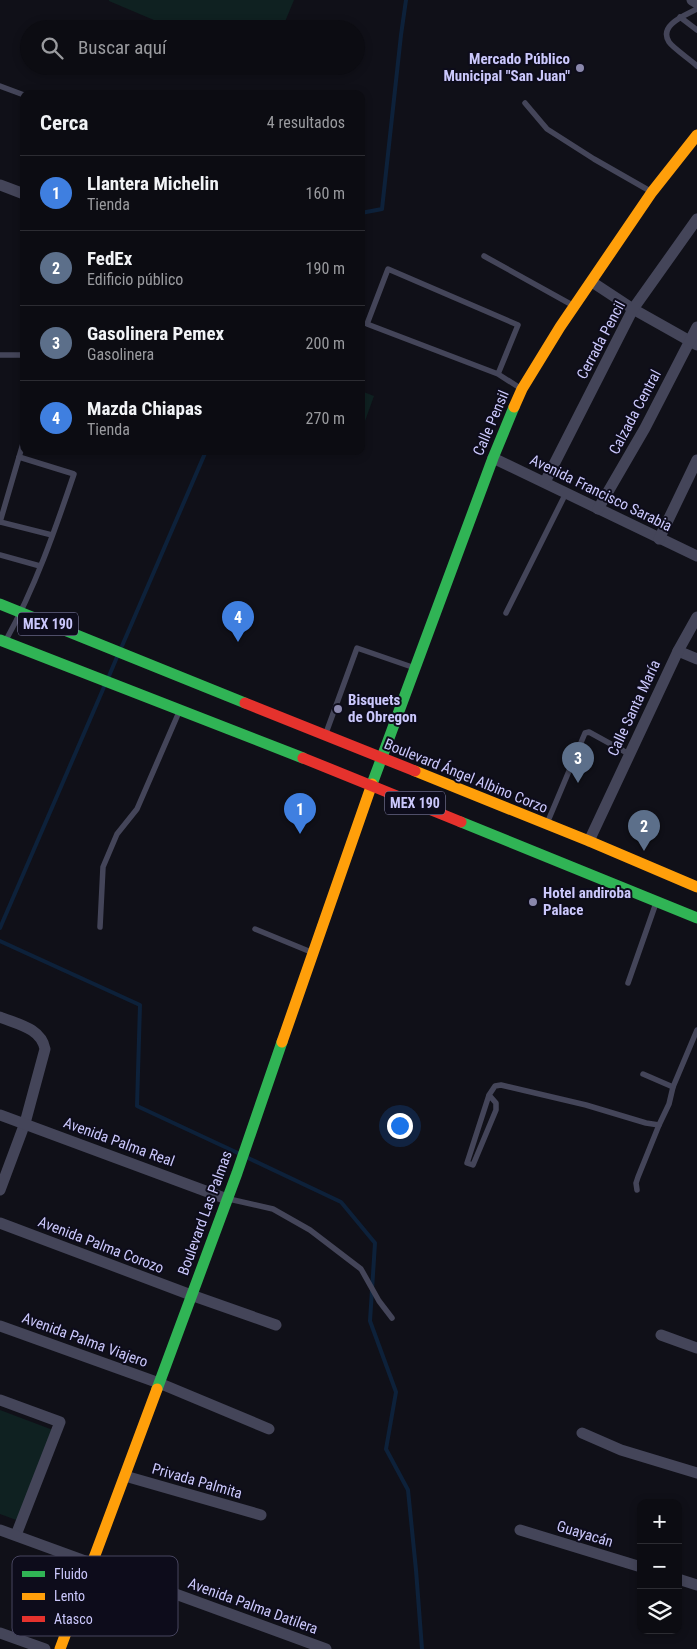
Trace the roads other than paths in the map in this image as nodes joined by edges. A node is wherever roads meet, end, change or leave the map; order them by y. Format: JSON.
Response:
{"nodes":[{"id":1,"x":692,"y":0,"type":"edge"},
{"id":2,"x":697,"y":3,"type":"edge"},
{"id":3,"x":697,"y":10,"type":"edge"},
{"id":4,"x":680,"y":17,"type":"junction"},
{"id":5,"x":697,"y":30,"type":"edge"},
{"id":6,"x":697,"y":66,"type":"edge"},
{"id":7,"x":0,"y":86,"type":"edge"},
{"id":8,"x":20,"y":94,"type":"edge"},
{"id":9,"x":525,"y":103,"type":"dead end"},
{"id":10,"x":697,"y":135,"type":"edge"},
{"id":11,"x":0,"y":185,"type":"edge"},
{"id":12,"x":20,"y":192,"type":"edge"},
{"id":13,"x":652,"y":192,"type":"junction"},
{"id":14,"x":697,"y":219,"type":"edge"},
{"id":15,"x":484,"y":256,"type":"dead end"},
{"id":16,"x":592,"y":282,"type":"junction"},
{"id":17,"x":575,"y":306,"type":"junction"},
{"id":18,"x":633,"y":308,"type":"junction"},
{"id":19,"x":697,"y":327,"type":"edge"},
{"id":20,"x":693,"y":343,"type":"edge"},
{"id":21,"x":0,"y":355,"type":"edge"},
{"id":22,"x":20,"y":355,"type":"edge"},
{"id":23,"x":498,"y":374,"type":"junction"},
{"id":24,"x":522,"y":389,"type":"junction"},
{"id":25,"x":20,"y":454,"type":"edge"},
{"id":26,"x":19,"y":457,"type":"junction"},
{"id":27,"x":492,"y":458,"type":"junction"},
{"id":28,"x":697,"y":460,"type":"edge"},
{"id":29,"x":545,"y":482,"type":"junction"},
{"id":30,"x":566,"y":493,"type":"junction"},
{"id":31,"x":598,"y":509,"type":"junction"},
{"id":32,"x":0,"y":522,"type":"edge"},
{"id":33,"x":52,"y":535,"type":"junction"},
{"id":34,"x":659,"y":539,"type":"junction"},
{"id":35,"x":0,"y":555,"type":"edge"},
{"id":36,"x":697,"y":556,"type":"edge"},
{"id":37,"x":40,"y":566,"type":"junction"},
{"id":38,"x":0,"y":604,"type":"edge"},
{"id":39,"x":21,"y":612,"type":"junction"},
{"id":40,"x":506,"y":613,"type":"dead end"},
{"id":41,"x":697,"y":617,"type":"edge"},
{"id":42,"x":2,"y":641,"type":"edge"},
{"id":43,"x":678,"y":650,"type":"junction"},
{"id":44,"x":697,"y":659,"type":"edge"},
{"id":45,"x":414,"y":668,"type":"junction"},
{"id":46,"x":180,"y":710,"type":"junction"},
{"id":47,"x":326,"y":736,"type":"junction"},
{"id":48,"x":629,"y":754,"type":"junction"},
{"id":49,"x":381,"y":758,"type":"junction"},
{"id":50,"x":371,"y":785,"type":"junction"},
{"id":51,"x":547,"y":824,"type":"junction"},
{"id":52,"x":589,"y":841,"type":"junction"},
{"id":53,"x":697,"y":887,"type":"edge"},
{"id":54,"x":656,"y":901,"type":"junction"},
{"id":55,"x":697,"y":918,"type":"edge"},
{"id":56,"x":100,"y":927,"type":"dead end"},
{"id":57,"x":255,"y":929,"type":"dead end"},
{"id":58,"x":313,"y":953,"type":"junction"},
{"id":59,"x":628,"y":983,"type":"dead end"},
{"id":60,"x":0,"y":1018,"type":"edge"},
{"id":61,"x":697,"y":1030,"type":"edge"},
{"id":62,"x":643,"y":1074,"type":"dead end"},
{"id":63,"x":673,"y":1087,"type":"junction"},
{"id":64,"x":489,"y":1095,"type":"junction"},
{"id":65,"x":0,"y":1115,"type":"edge"},
{"id":66,"x":24,"y":1123,"type":"junction"},
{"id":67,"x":659,"y":1125,"type":"junction"},
{"id":68,"x":0,"y":1190,"type":"edge"},
{"id":69,"x":637,"y":1190,"type":"dead end"},
{"id":70,"x":227,"y":1199,"type":"junction"},
{"id":71,"x":0,"y":1224,"type":"edge"},
{"id":72,"x":191,"y":1295,"type":"junction"},
{"id":73,"x":392,"y":1318,"type":"dead end"},
{"id":74,"x":276,"y":1325,"type":"dead end"},
{"id":75,"x":0,"y":1326,"type":"edge"},
{"id":76,"x":661,"y":1335,"type":"dead end"},
{"id":77,"x":697,"y":1348,"type":"edge"},
{"id":78,"x":159,"y":1383,"type":"junction"},
{"id":79,"x":0,"y":1400,"type":"edge"},
{"id":80,"x":269,"y":1429,"type":"dead end"},
{"id":81,"x":582,"y":1433,"type":"dead end"},
{"id":82,"x":697,"y":1473,"type":"edge"},
{"id":83,"x":125,"y":1476,"type":"junction"},
{"id":84,"x":261,"y":1515,"type":"dead end"},
{"id":85,"x":0,"y":1530,"type":"edge"},
{"id":86,"x":520,"y":1530,"type":"dead end"},
{"id":87,"x":16,"y":1535,"type":"junction"},
{"id":88,"x":71,"y":1556,"type":"edge"},
{"id":89,"x":95,"y":1556,"type":"edge"},
{"id":90,"x":637,"y":1567,"type":"edge"},
{"id":91,"x":682,"y":1580,"type":"edge"},
{"id":92,"x":697,"y":1585,"type":"edge"},
{"id":93,"x":178,"y":1595,"type":"edge"},
{"id":94,"x":0,"y":1633,"type":"edge"},
{"id":95,"x":65,"y":1636,"type":"edge"},
{"id":96,"x":45,"y":1649,"type":"edge"},
{"id":97,"x":60,"y":1649,"type":"edge"},
{"id":98,"x":326,"y":1649,"type":"edge"}],
"edges":[{"from":1,"to":2,"type":"street"},
{"from":3,"to":4,"type":"lane"},
{"from":4,"to":5,"type":"lane"},
{"from":4,"to":6,"type":"lane"},
{"from":7,"to":8,"type":"lane"},
{"from":9,"to":13,"type":"lane"},
{"from":10,"to":13,"type":"main road","name":"Calle Pensil"},
{"from":11,"to":12,"type":"street"},
{"from":13,"to":16,"type":"main road","name":"Calle Pensil"},
{"from":14,"to":18,"type":"street","name":"Cerrada Pencil"},
{"from":15,"to":17,"type":"lane"},
{"from":16,"to":17,"type":"main road","name":"Calle Pensil"},
{"from":16,"to":18,"type":"street"},
{"from":17,"to":24,"type":"main road","name":"Calle Pensil"},
{"from":18,"to":20,"type":"street"},
{"from":18,"to":29,"type":"street","name":"Cerrada Pencil"},
{"from":19,"to":20,"type":"street","name":"Calzada Central"},
{"from":20,"to":31,"type":"street","name":"Calzada Central"},
{"from":21,"to":22,"type":"lane"},
{"from":23,"to":23,"type":"lane"},
{"from":23,"to":24,"type":"lane"},
{"from":24,"to":27,"type":"main road","name":"Calle Pensil"},
{"from":25,"to":26,"type":"lane"},
{"from":26,"to":32,"type":"lane"},
{"from":26,"to":33,"type":"lane"},
{"from":27,"to":29,"type":"street","name":"Avenida Francisco Sarabia"},
{"from":27,"to":45,"type":"main road","name":"Calle Pensil"},
{"from":28,"to":34,"type":"street"},
{"from":29,"to":30,"type":"street","name":"Avenida Francisco Sarabia"},
{"from":30,"to":31,"type":"street","name":"Avenida Francisco Sarabia"},
{"from":30,"to":40,"type":"lane"},
{"from":31,"to":34,"type":"street","name":"Avenida Francisco Sarabia"},
{"from":32,"to":33,"type":"lane"},
{"from":33,"to":37,"type":"lane"},
{"from":34,"to":36,"type":"street","name":"Avenida Francisco Sarabia"},
{"from":35,"to":37,"type":"lane"},
{"from":37,"to":39,"type":"lane"},
{"from":38,"to":39,"type":"main road","name":"Boulevard Ángel Albino Corzo","number":"MEX 190"},
{"from":39,"to":42,"type":"lane"},
{"from":39,"to":47,"type":"main road","name":"Boulevard Ángel Albino Corzo","number":"MEX 190"},
{"from":41,"to":43,"type":"street","name":"Calle Santa María"},
{"from":42,"to":46,"type":"main road","number":"MEX 190"},
{"from":43,"to":44,"type":"street"},
{"from":43,"to":48,"type":"street","name":"Calle Santa María"},
{"from":45,"to":47,"type":"lane"},
{"from":45,"to":49,"type":"main road","name":"Calle Pensil"},
{"from":46,"to":50,"type":"main road","number":"MEX 190"},
{"from":46,"to":56,"type":"lane"},
{"from":47,"to":49,"type":"main road","name":"Boulevard Ángel Albino Corzo","number":"MEX 190"},
{"from":48,"to":51,"type":"lane"},
{"from":48,"to":52,"type":"street","name":"Calle Santa María"},
{"from":49,"to":50,"type":"main road","name":"Calle Pensil"},
{"from":49,"to":51,"type":"main road","name":"Boulevard Ángel Albino Corzo","number":"MEX 190"},
{"from":50,"to":54,"type":"main road","number":"MEX 190"},
{"from":50,"to":58,"type":"main road","name":"Boulevard Las Palmas"},
{"from":51,"to":52,"type":"main road","name":"Boulevard Ángel Albino Corzo","number":"MEX 190"},
{"from":52,"to":53,"type":"main road","name":"Boulevard Ángel Albino Corzo","number":"MEX 190"},
{"from":54,"to":55,"type":"main road","number":"MEX 190"},
{"from":54,"to":59,"type":"lane"},
{"from":57,"to":58,"type":"lane"},
{"from":58,"to":70,"type":"main road","name":"Boulevard Las Palmas"},
{"from":60,"to":66,"type":"street"},
{"from":61,"to":63,"type":"lane"},
{"from":62,"to":63,"type":"lane"},
{"from":63,"to":67,"type":"lane"},
{"from":64,"to":64,"type":"lane"},
{"from":64,"to":67,"type":"lane"},
{"from":65,"to":66,"type":"street","name":"Avenida Palma Real"},
{"from":66,"to":68,"type":"street"},
{"from":66,"to":70,"type":"street","name":"Avenida Palma Real"},
{"from":67,"to":69,"type":"lane"},
{"from":70,"to":72,"type":"main road","name":"Boulevard Las Palmas"},
{"from":70,"to":73,"type":"lane"},
{"from":71,"to":72,"type":"street","name":"Avenida Palma Corozo"},
{"from":72,"to":74,"type":"street","name":"Avenida Palma Corozo"},
{"from":72,"to":78,"type":"main road","name":"Boulevard Las Palmas"},
{"from":75,"to":78,"type":"street","name":"Avenida Palma Viajero"},
{"from":76,"to":77,"type":"street"},
{"from":78,"to":80,"type":"street","name":"Avenida Palma Viajero"},
{"from":78,"to":83,"type":"main road","name":"Boulevard Las Palmas"},
{"from":79,"to":87,"type":"street"},
{"from":81,"to":82,"type":"street"},
{"from":83,"to":84,"type":"street","name":"Privada Palmita"},
{"from":83,"to":89,"type":"main road","name":"Boulevard Las Palmas"},
{"from":85,"to":87,"type":"street","name":"Avenida Palma Datilera"},
{"from":86,"to":90,"type":"street","name":"Guayacán"},
{"from":87,"to":88,"type":"street","name":"Avenida Palma Datilera"},
{"from":91,"to":92,"type":"street"},
{"from":93,"to":98,"type":"street","name":"Avenida Palma Datilera"},
{"from":94,"to":96,"type":"street"},
{"from":95,"to":97,"type":"main road","name":"Boulevard Las Palmas"}]}
